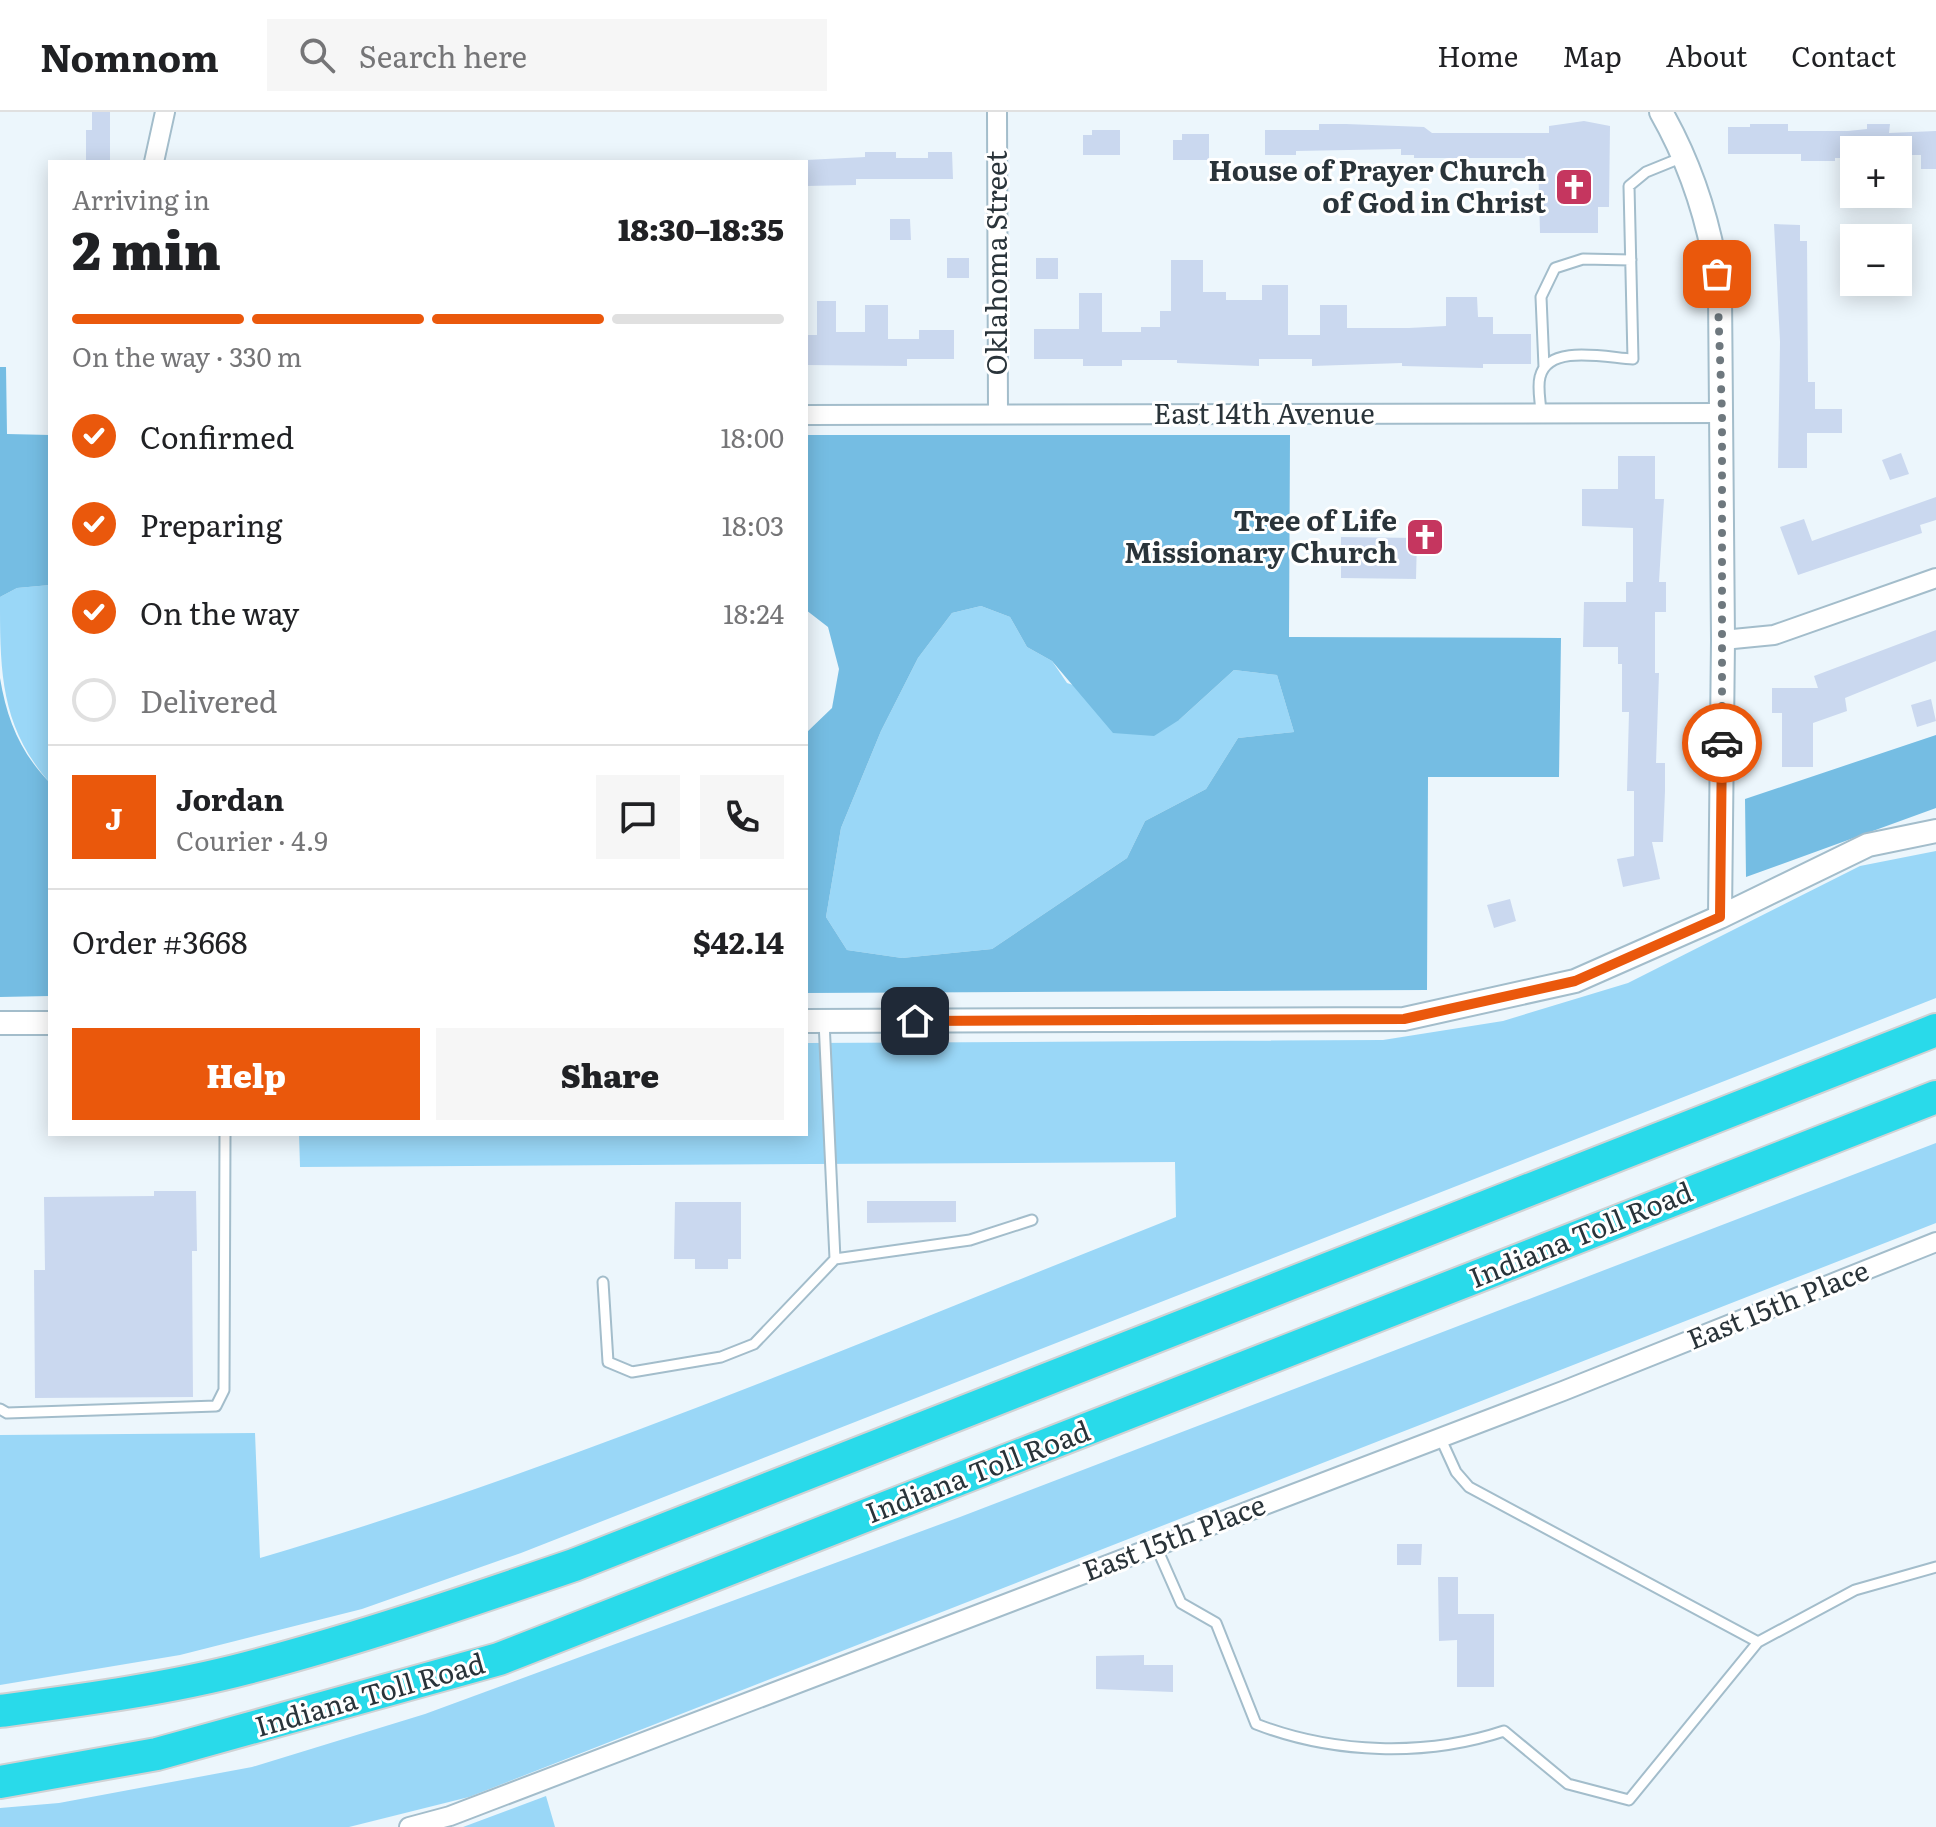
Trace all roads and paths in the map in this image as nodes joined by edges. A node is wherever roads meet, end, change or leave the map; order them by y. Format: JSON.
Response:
{"nodes":[{"id":1,"x":165,"y":112,"type":"edge"},
{"id":2,"x":997,"y":112,"type":"edge"},
{"id":3,"x":1661,"y":112,"type":"edge"},
{"id":4,"x":1683,"y":157,"type":"junction"},
{"id":5,"x":154,"y":160,"type":"edge"},
{"id":6,"x":1631,"y":260,"type":"junction"},
{"id":7,"x":1544,"y":367,"type":"junction"},
{"id":8,"x":1722,"y":413,"type":"junction"},
{"id":9,"x":998,"y":414,"type":"junction"},
{"id":10,"x":808,"y":415,"type":"edge"},
{"id":11,"x":1541,"y":415,"type":"junction"},
{"id":12,"x":1936,"y":578,"type":"edge"},
{"id":13,"x":1723,"y":640,"type":"junction"},
{"id":14,"x":1936,"y":831,"type":"edge"},
{"id":15,"x":1720,"y":917,"type":"junction"},
{"id":16,"x":815,"y":1021,"type":"edge"},
{"id":17,"x":0,"y":1023,"type":"edge"},
{"id":18,"x":48,"y":1023,"type":"edge"},
{"id":19,"x":1936,"y":1030,"type":"edge"},
{"id":20,"x":1936,"y":1097,"type":"edge"},
{"id":21,"x":225,"y":1136,"type":"edge"},
{"id":22,"x":1032,"y":1220,"type":"dead end"},
{"id":23,"x":1936,"y":1242,"type":"edge"},
{"id":24,"x":835,"y":1259,"type":"junction"},
{"id":25,"x":603,"y":1282,"type":"dead end"},
{"id":26,"x":0,"y":1409,"type":"edge"},
{"id":27,"x":1440,"y":1437,"type":"junction"},
{"id":28,"x":1155,"y":1544,"type":"junction"},
{"id":29,"x":1936,"y":1567,"type":"edge"},
{"id":30,"x":1758,"y":1642,"type":"junction"},
{"id":31,"x":0,"y":1711,"type":"edge"},
{"id":32,"x":0,"y":1782,"type":"edge"},
{"id":33,"x":409,"y":1827,"type":"edge"}],
"edges":[{"from":1,"to":5,"type":"street"},
{"from":2,"to":9,"type":"street","name":"Oklahoma Street"},
{"from":3,"to":4,"type":"street"},
{"from":4,"to":6,"type":"lane"},
{"from":4,"to":8,"type":"street"},
{"from":6,"to":7,"type":"lane"},
{"from":6,"to":7,"type":"lane"},
{"from":7,"to":11,"type":"lane"},
{"from":8,"to":11,"type":"street","name":"East 14th Avenue"},
{"from":8,"to":13,"type":"street"},
{"from":9,"to":10,"type":"street","name":"East 14th Avenue"},
{"from":9,"to":11,"type":"street","name":"East 14th Avenue"},
{"from":12,"to":13,"type":"street"},
{"from":13,"to":15,"type":"street"},
{"from":14,"to":15,"type":"street"},
{"from":15,"to":16,"type":"street"},
{"from":16,"to":24,"type":"lane"},
{"from":17,"to":18,"type":"street"},
{"from":19,"to":31,"type":"highway"},
{"from":20,"to":32,"type":"highway","name":"Indiana Toll Road"},
{"from":21,"to":26,"type":"lane"},
{"from":22,"to":24,"type":"lane"},
{"from":23,"to":27,"type":"street","name":"East 15th Place"},
{"from":24,"to":25,"type":"lane"},
{"from":27,"to":28,"type":"street","name":"East 15th Place"},
{"from":27,"to":30,"type":"lane"},
{"from":28,"to":30,"type":"lane"},
{"from":28,"to":33,"type":"street","name":"East 15th Place"},
{"from":29,"to":30,"type":"lane"}]}
